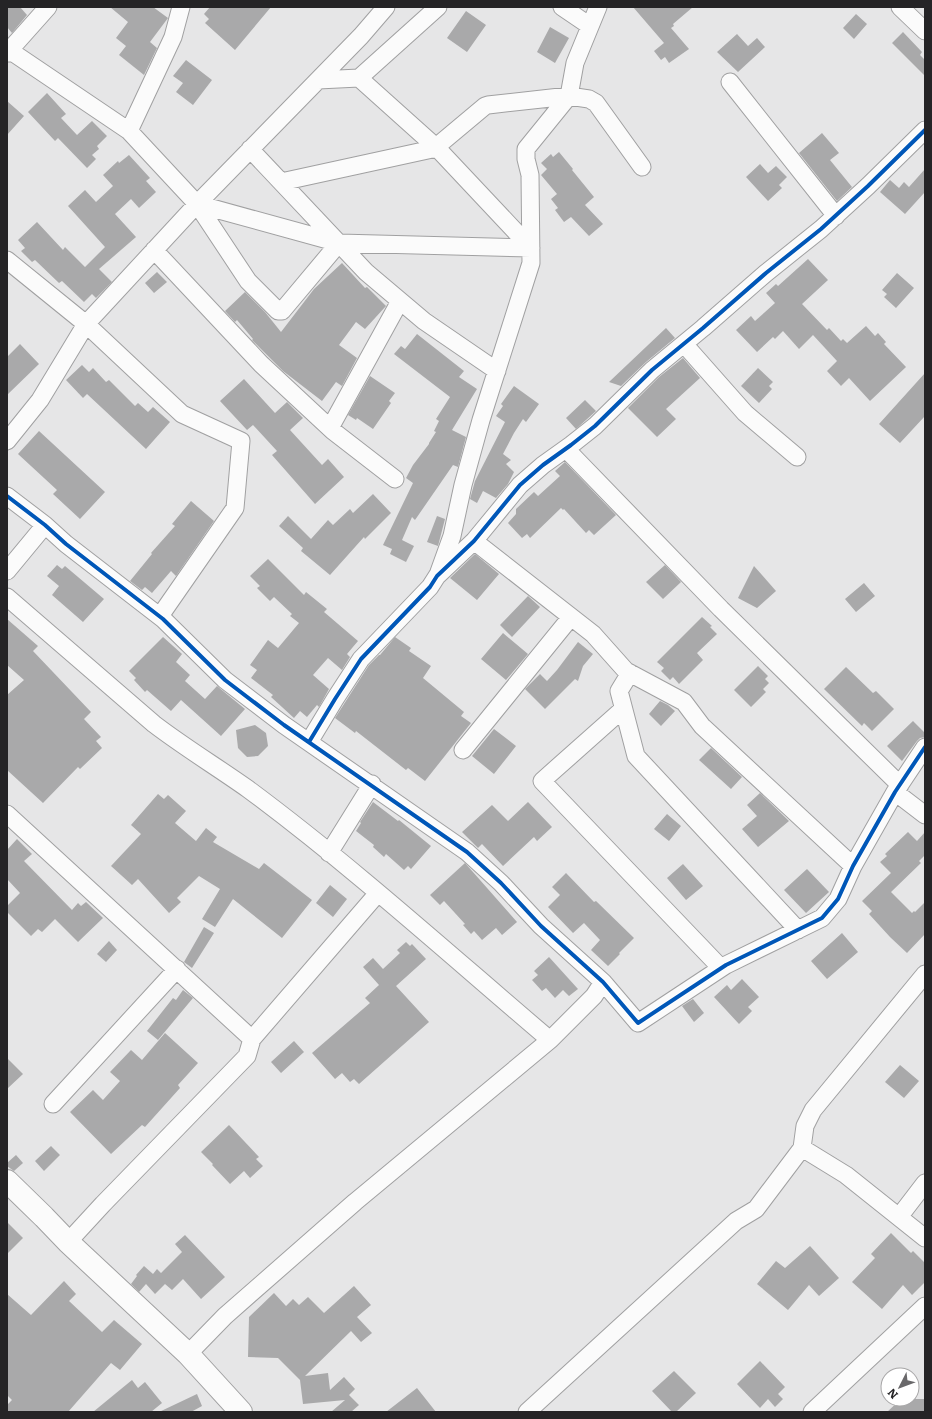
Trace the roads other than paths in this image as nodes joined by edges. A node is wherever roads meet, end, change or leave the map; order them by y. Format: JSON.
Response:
{"nodes":[{"id":1,"x":48,"y":7,"type":"edge"},
{"id":2,"x":386,"y":7,"type":"edge"},
{"id":3,"x":438,"y":7,"type":"edge"},
{"id":4,"x":562,"y":7,"type":"edge"},
{"id":5,"x":598,"y":7,"type":"edge"},
{"id":6,"x":900,"y":7,"type":"edge"},
{"id":7,"x":180,"y":8,"type":"edge"},
{"id":8,"x":590,"y":26,"type":"junction"},
{"id":9,"x":925,"y":31,"type":"edge"},
{"id":10,"x":8,"y":51,"type":"edge"},
{"id":11,"x":359,"y":78,"type":"junction"},
{"id":12,"x":318,"y":80,"type":"junction"},
{"id":13,"x":730,"y":82,"type":"dead end"},
{"id":14,"x":569,"y":96,"type":"junction"},
{"id":15,"x":925,"y":130,"type":"edge"},
{"id":16,"x":129,"y":131,"type":"junction"},
{"id":17,"x":437,"y":148,"type":"junction"},
{"id":18,"x":250,"y":149,"type":"junction"},
{"id":19,"x":642,"y":167,"type":"dead end"},
{"id":20,"x":281,"y":182,"type":"junction"},
{"id":21,"x":197,"y":204,"type":"junction"},
{"id":22,"x":836,"y":216,"type":"junction"},
{"id":23,"x":339,"y":243,"type":"junction"},
{"id":24,"x":530,"y":248,"type":"junction"},
{"id":25,"x":154,"y":250,"type":"junction"},
{"id":26,"x":7,"y":260,"type":"edge"},
{"id":27,"x":400,"y":301,"type":"junction"},
{"id":28,"x":86,"y":324,"type":"junction"},
{"id":29,"x":684,"y":344,"type":"junction"},
{"id":30,"x":497,"y":371,"type":"junction"},
{"id":31,"x":330,"y":428,"type":"junction"},
{"id":32,"x":7,"y":441,"type":"edge"},
{"id":33,"x":566,"y":449,"type":"junction"},
{"id":34,"x":797,"y":457,"type":"dead end"},
{"id":35,"x":395,"y":479,"type":"dead end"},
{"id":36,"x":7,"y":496,"type":"edge"},
{"id":37,"x":45,"y":525,"type":"junction"},
{"id":38,"x":474,"y":540,"type":"junction"},
{"id":39,"x":7,"y":571,"type":"edge"},
{"id":40,"x":438,"y":576,"type":"junction"},
{"id":41,"x":7,"y":597,"type":"edge"},
{"id":42,"x":160,"y":616,"type":"junction"},
{"id":43,"x":572,"y":617,"type":"junction"},
{"id":44,"x":630,"y":673,"type":"junction"},
{"id":45,"x":623,"y":709,"type":"junction"},
{"id":46,"x":309,"y":742,"type":"junction"},
{"id":47,"x":925,"y":747,"type":"edge"},
{"id":48,"x":463,"y":750,"type":"dead end"},
{"id":49,"x":372,"y":784,"type":"junction"},
{"id":50,"x":897,"y":788,"type":"junction"},
{"id":51,"x":7,"y":814,"type":"edge"},
{"id":52,"x":925,"y":815,"type":"edge"},
{"id":53,"x":329,"y":853,"type":"junction"},
{"id":54,"x":853,"y":866,"type":"junction"},
{"id":55,"x":378,"y":893,"type":"junction"},
{"id":56,"x":798,"y":930,"type":"junction"},
{"id":57,"x":721,"y":968,"type":"junction"},
{"id":58,"x":177,"y":969,"type":"junction"},
{"id":59,"x":925,"y":974,"type":"edge"},
{"id":60,"x":603,"y":982,"type":"junction"},
{"id":61,"x":252,"y":1039,"type":"junction"},
{"id":62,"x":550,"y":1040,"type":"junction"},
{"id":63,"x":53,"y":1104,"type":"dead end"},
{"id":64,"x":802,"y":1148,"type":"junction"},
{"id":65,"x":7,"y":1181,"type":"edge"},
{"id":66,"x":925,"y":1183,"type":"edge"},
{"id":67,"x":899,"y":1217,"type":"junction"},
{"id":68,"x":925,"y":1238,"type":"edge"},
{"id":69,"x":68,"y":1242,"type":"junction"},
{"id":70,"x":925,"y":1306,"type":"edge"},
{"id":71,"x":188,"y":1354,"type":"junction"},
{"id":72,"x":241,"y":1412,"type":"edge"},
{"id":73,"x":527,"y":1412,"type":"edge"},
{"id":74,"x":812,"y":1412,"type":"edge"}],
"edges":[{"from":1,"to":10,"type":"street"},
{"from":2,"to":12,"type":"street"},
{"from":3,"to":11,"type":"street"},
{"from":4,"to":8,"type":"street"},
{"from":5,"to":8,"type":"street"},
{"from":6,"to":9,"type":"street"},
{"from":7,"to":16,"type":"street"},
{"from":8,"to":14,"type":"street"},
{"from":10,"to":16,"type":"street"},
{"from":11,"to":12,"type":"street"},
{"from":11,"to":17,"type":"street"},
{"from":12,"to":18,"type":"street"},
{"from":13,"to":22,"type":"street"},
{"from":14,"to":17,"type":"street"},
{"from":14,"to":19,"type":"street"},
{"from":14,"to":24,"type":"street"},
{"from":15,"to":22,"type":"street"},
{"from":16,"to":21,"type":"street"},
{"from":17,"to":20,"type":"street"},
{"from":17,"to":24,"type":"street"},
{"from":18,"to":20,"type":"street"},
{"from":18,"to":21,"type":"street"},
{"from":20,"to":23,"type":"street"},
{"from":21,"to":23,"type":"street"},
{"from":21,"to":23,"type":"street"},
{"from":21,"to":25,"type":"street"},
{"from":22,"to":29,"type":"street"},
{"from":23,"to":24,"type":"street"},
{"from":23,"to":27,"type":"street"},
{"from":24,"to":30,"type":"street"},
{"from":25,"to":28,"type":"street"},
{"from":25,"to":31,"type":"street"},
{"from":26,"to":28,"type":"street"},
{"from":27,"to":30,"type":"street"},
{"from":27,"to":31,"type":"street"},
{"from":28,"to":32,"type":"street"},
{"from":28,"to":42,"type":"street"},
{"from":29,"to":33,"type":"street"},
{"from":29,"to":34,"type":"street"},
{"from":30,"to":40,"type":"street"},
{"from":31,"to":35,"type":"street"},
{"from":33,"to":38,"type":"street"},
{"from":33,"to":50,"type":"street"},
{"from":36,"to":37,"type":"street"},
{"from":37,"to":39,"type":"street"},
{"from":37,"to":42,"type":"street"},
{"from":38,"to":40,"type":"street"},
{"from":38,"to":43,"type":"street"},
{"from":40,"to":46,"type":"street"},
{"from":41,"to":53,"type":"street"},
{"from":42,"to":46,"type":"street"},
{"from":43,"to":44,"type":"street"},
{"from":43,"to":48,"type":"street"},
{"from":44,"to":45,"type":"street"},
{"from":44,"to":54,"type":"street"},
{"from":45,"to":56,"type":"street"},
{"from":45,"to":57,"type":"street"},
{"from":46,"to":49,"type":"street"},
{"from":47,"to":50,"type":"street"},
{"from":49,"to":53,"type":"street"},
{"from":49,"to":60,"type":"street"},
{"from":50,"to":52,"type":"street"},
{"from":50,"to":54,"type":"street"},
{"from":51,"to":58,"type":"street"},
{"from":53,"to":55,"type":"street"},
{"from":54,"to":56,"type":"street"},
{"from":55,"to":61,"type":"street"},
{"from":55,"to":62,"type":"street"},
{"from":56,"to":57,"type":"street"},
{"from":57,"to":60,"type":"street"},
{"from":58,"to":61,"type":"street"},
{"from":58,"to":63,"type":"street"},
{"from":59,"to":64,"type":"street"},
{"from":60,"to":62,"type":"street"},
{"from":61,"to":69,"type":"street"},
{"from":62,"to":71,"type":"street"},
{"from":64,"to":67,"type":"street"},
{"from":64,"to":73,"type":"street"},
{"from":65,"to":69,"type":"street"},
{"from":66,"to":67,"type":"street"},
{"from":67,"to":68,"type":"street"},
{"from":69,"to":71,"type":"street"},
{"from":70,"to":74,"type":"street"},
{"from":71,"to":72,"type":"street"}]}
